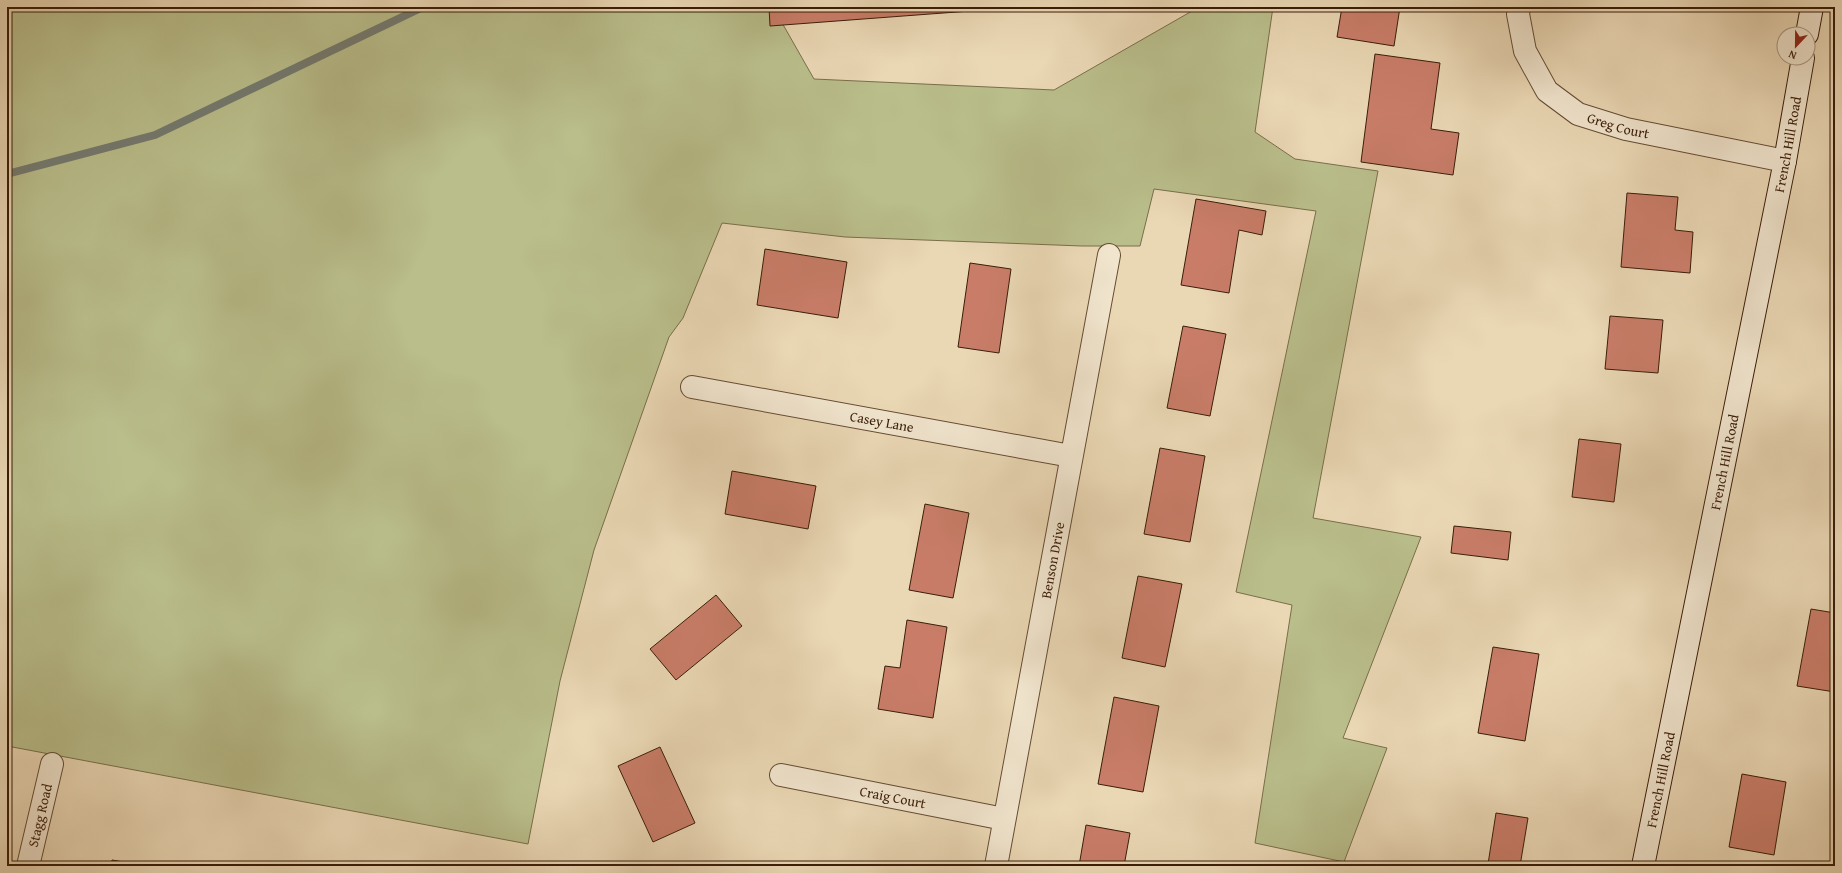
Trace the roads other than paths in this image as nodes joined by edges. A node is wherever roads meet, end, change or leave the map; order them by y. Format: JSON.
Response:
{"nodes":[{"id":1,"x":1519,"y":7,"type":"edge"},
{"id":2,"x":1812,"y":7,"type":"edge"},
{"id":3,"x":1808,"y":26,"type":"edge"},
{"id":4,"x":1802,"y":66,"type":"edge"},
{"id":5,"x":1785,"y":161,"type":"junction"},
{"id":6,"x":1109,"y":255,"type":"dead end"},
{"id":7,"x":692,"y":387,"type":"dead end"},
{"id":8,"x":1071,"y":456,"type":"junction"},
{"id":9,"x":52,"y":764,"type":"dead end"},
{"id":10,"x":781,"y":775,"type":"dead end"},
{"id":11,"x":1004,"y":819,"type":"junction"},
{"id":12,"x":28,"y":866,"type":"edge"},
{"id":13,"x":996,"y":866,"type":"edge"},
{"id":14,"x":1643,"y":866,"type":"edge"}],
"edges":[{"from":1,"to":5,"type":"street","name":"Greg Court"},
{"from":2,"to":3,"type":"street"},
{"from":4,"to":5,"type":"street","name":"French Hill Road"},
{"from":5,"to":14,"type":"street","name":"French Hill Road"},
{"from":6,"to":8,"type":"street","name":"Benson Drive"},
{"from":7,"to":8,"type":"street","name":"Casey Lane"},
{"from":8,"to":11,"type":"street","name":"Benson Drive"},
{"from":9,"to":12,"type":"street","name":"Stagg Road"},
{"from":10,"to":11,"type":"street","name":"Craig Court"},
{"from":11,"to":13,"type":"street","name":"Benson Drive"}]}
